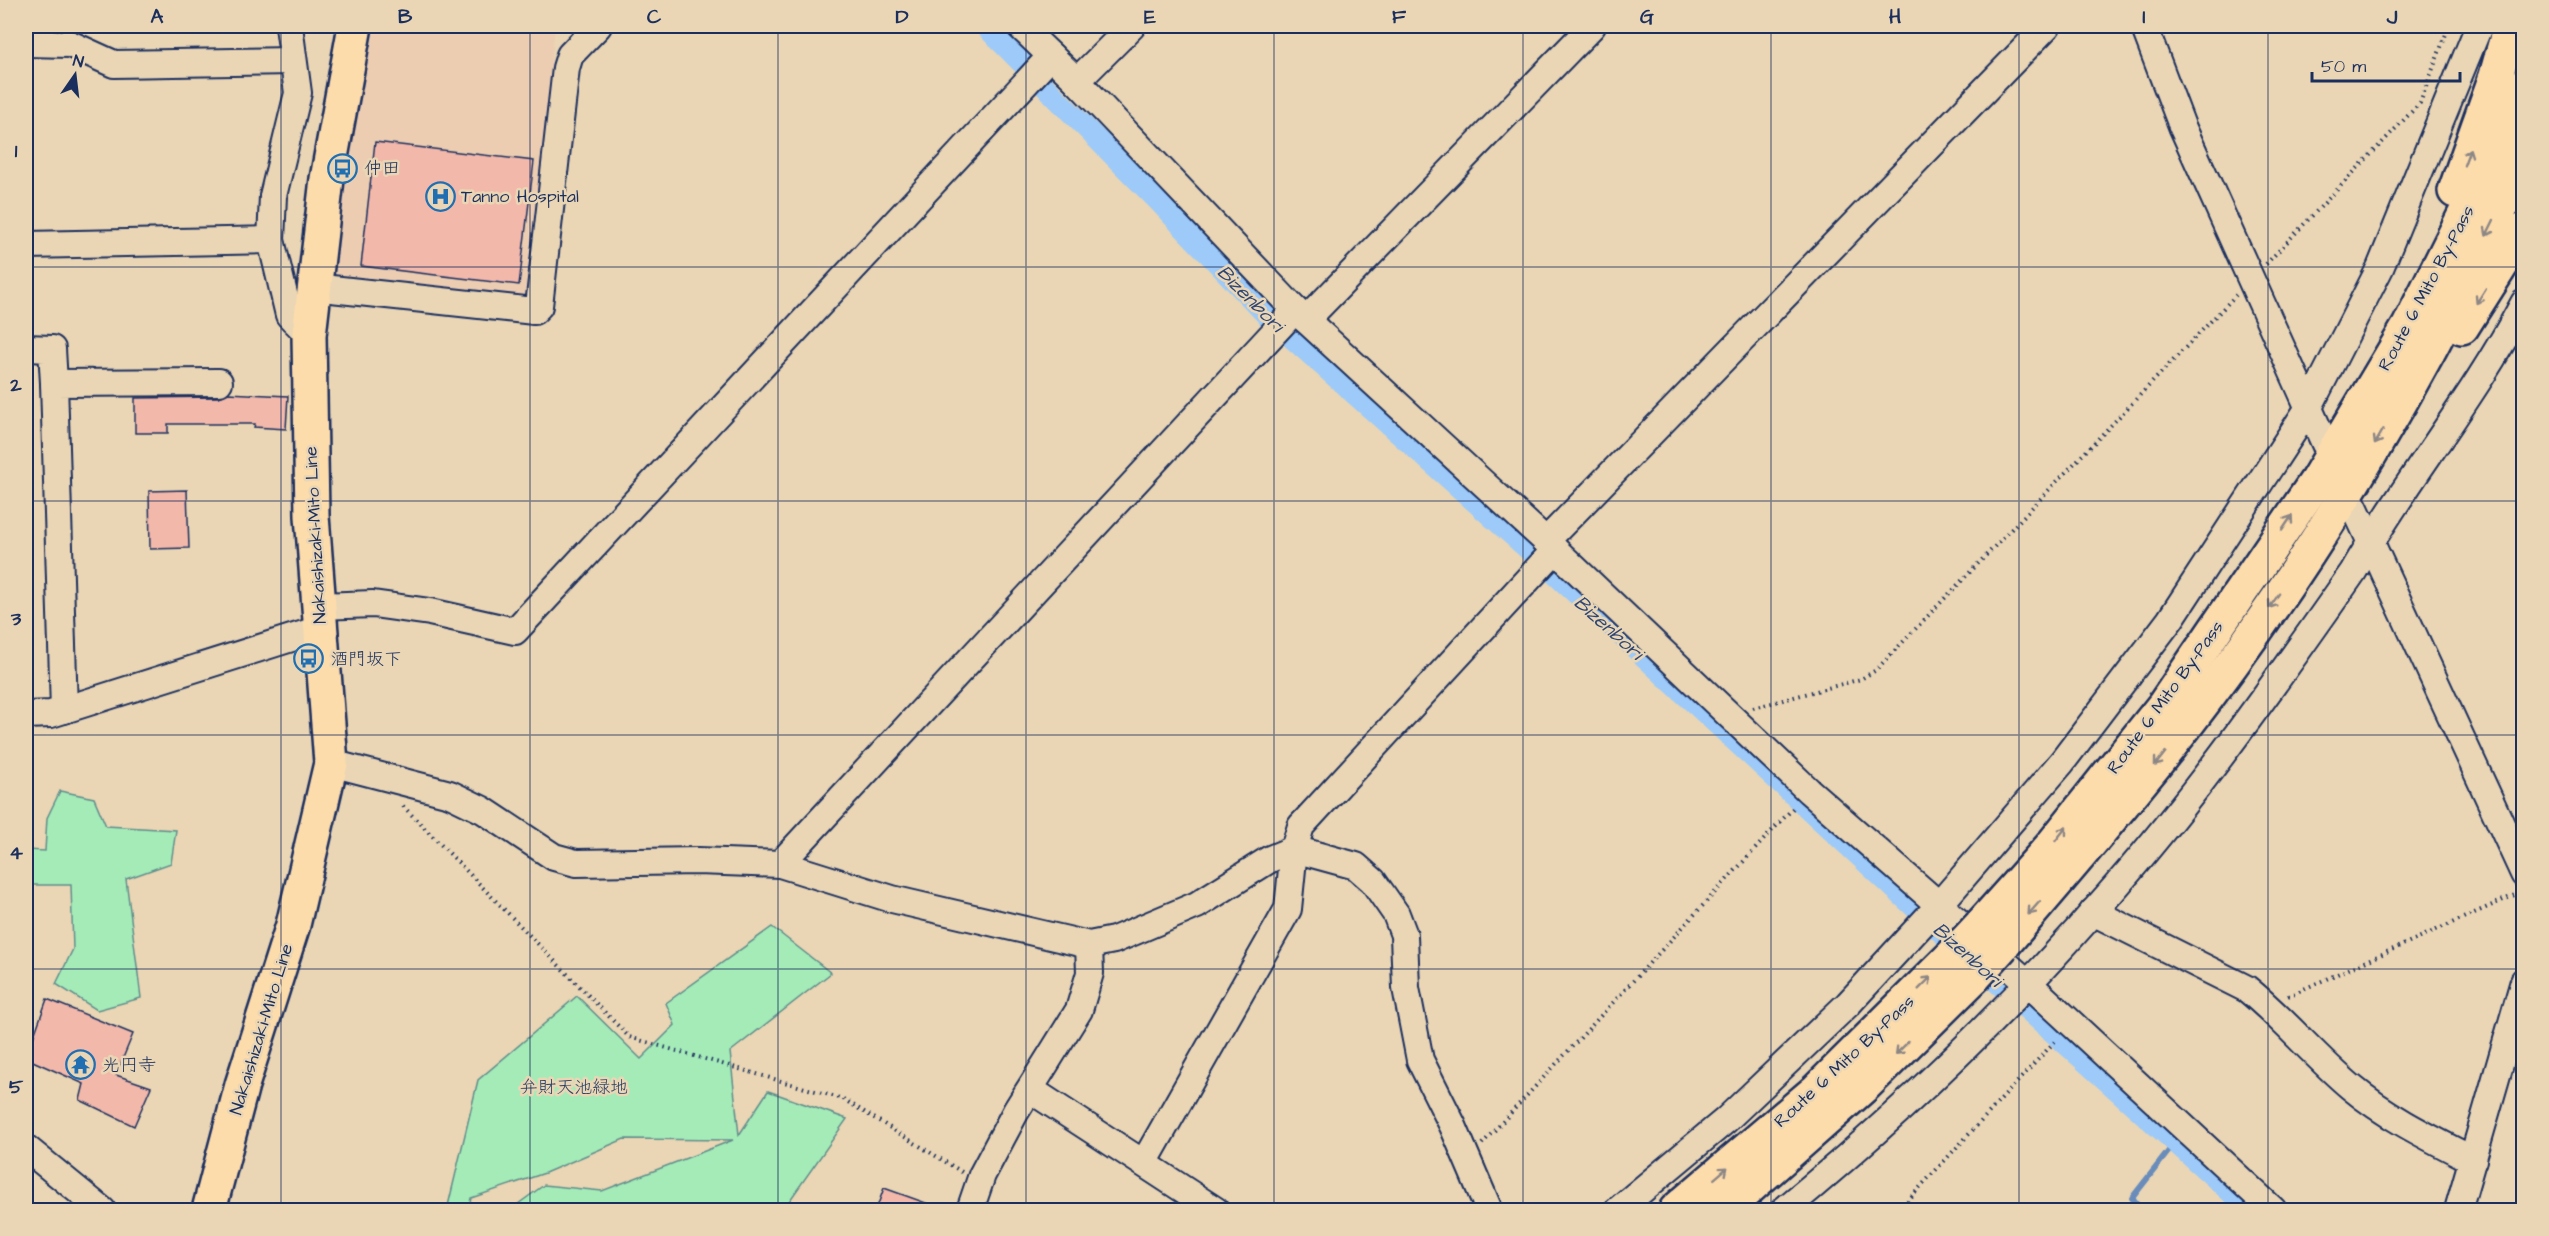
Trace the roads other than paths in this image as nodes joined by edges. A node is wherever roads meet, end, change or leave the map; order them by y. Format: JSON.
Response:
{"nodes":[{"id":1,"x":289,"y":26,"type":"edge"},
{"id":2,"x":355,"y":26,"type":"edge"},
{"id":3,"x":598,"y":26,"type":"edge"},
{"id":4,"x":1020,"y":26,"type":"edge"},
{"id":5,"x":1132,"y":26,"type":"edge"},
{"id":6,"x":1592,"y":26,"type":"edge"},
{"id":7,"x":2047,"y":26,"type":"edge"},
{"id":8,"x":2144,"y":26,"type":"edge"},
{"id":9,"x":2479,"y":26,"type":"edge"},
{"id":10,"x":2510,"y":26,"type":"edge"},
{"id":11,"x":26,"y":43,"type":"edge"},
{"id":12,"x":293,"y":61,"type":"junction"},
{"id":13,"x":1041,"y":66,"type":"junction"},
{"id":14,"x":1077,"y":81,"type":"junction"},
{"id":15,"x":2523,"y":85,"type":"edge"},
{"id":16,"x":2523,"y":156,"type":"edge"},
{"id":17,"x":2523,"y":229,"type":"edge"},
{"id":18,"x":271,"y":240,"type":"junction"},
{"id":19,"x":26,"y":245,"type":"edge"},
{"id":20,"x":313,"y":287,"type":"junction"},
{"id":21,"x":2523,"y":303,"type":"edge"},
{"id":22,"x":1290,"y":320,"type":"junction"},
{"id":23,"x":309,"y":335,"type":"junction"},
{"id":24,"x":26,"y":348,"type":"edge"},
{"id":25,"x":219,"y":382,"type":"dead end"},
{"id":26,"x":54,"y":383,"type":"junction"},
{"id":27,"x":2408,"y":386,"type":"junction"},
{"id":28,"x":2308,"y":409,"type":"junction"},
{"id":29,"x":2353,"y":423,"type":"junction"},
{"id":30,"x":2325,"y":444,"type":"dead end"},
{"id":31,"x":2354,"y":506,"type":"dead end"},
{"id":32,"x":2371,"y":541,"type":"junction"},
{"id":33,"x":1546,"y":554,"type":"junction"},
{"id":34,"x":320,"y":618,"type":"junction"},
{"id":35,"x":64,"y":710,"type":"junction"},
{"id":36,"x":26,"y":715,"type":"edge"},
{"id":37,"x":331,"y":763,"type":"junction"},
{"id":38,"x":1294,"y":849,"type":"junction"},
{"id":39,"x":780,"y":864,"type":"junction"},
{"id":40,"x":2523,"y":874,"type":"edge"},
{"id":41,"x":2093,"y":912,"type":"junction"},
{"id":42,"x":1930,"y":915,"type":"junction"},
{"id":43,"x":1992,"y":935,"type":"junction"},
{"id":44,"x":1089,"y":945,"type":"junction"},
{"id":45,"x":1962,"y":967,"type":"junction"},
{"id":46,"x":2523,"y":981,"type":"edge"},
{"id":47,"x":2019,"y":994,"type":"junction"},
{"id":48,"x":1031,"y":1090,"type":"junction"},
{"id":49,"x":26,"y":1148,"type":"edge"},
{"id":50,"x":2473,"y":1160,"type":"junction"},
{"id":51,"x":1144,"y":1163,"type":"junction"},
{"id":52,"x":102,"y":1210,"type":"edge"},
{"id":53,"x":209,"y":1210,"type":"edge"},
{"id":54,"x":970,"y":1210,"type":"edge"},
{"id":55,"x":1215,"y":1210,"type":"edge"},
{"id":56,"x":1489,"y":1210,"type":"edge"},
{"id":57,"x":1618,"y":1210,"type":"edge"},
{"id":58,"x":1676,"y":1210,"type":"edge"},
{"id":59,"x":1724,"y":1210,"type":"edge"},
{"id":60,"x":1784,"y":1210,"type":"edge"},
{"id":61,"x":2273,"y":1210,"type":"edge"},
{"id":62,"x":2458,"y":1210,"type":"edge"}],
"edges":[{"from":1,"to":12,"type":"street"},
{"from":2,"to":20,"type":"main road","name":"Nakaishizaki-Mito Line"},
{"from":3,"to":20,"type":"street"},
{"from":4,"to":13,"type":"street"},
{"from":5,"to":14,"type":"street"},
{"from":6,"to":22,"type":"street"},
{"from":7,"to":33,"type":"street"},
{"from":8,"to":28,"type":"street"},
{"from":9,"to":28,"type":"street"},
{"from":29,"to":10,"type":"main road","one_way":true},
{"from":11,"to":12,"type":"street"},
{"from":12,"to":18,"type":"street"},
{"from":13,"to":14,"type":"street"},
{"from":13,"to":34,"type":"street"},
{"from":14,"to":22,"type":"street"},
{"from":15,"to":29,"type":"main road","name":"Route 6 Mito By-Pass"},
{"from":16,"to":27,"type":"main road","name":"Route 6 Mito By-Pass","one_way":true},
{"from":17,"to":27,"type":"main road","one_way":true},
{"from":18,"to":19,"type":"street"},
{"from":18,"to":23,"type":"street"},
{"from":20,"to":23,"type":"main road","name":"Nakaishizaki-Mito Line"},
{"from":21,"to":32,"type":"street"},
{"from":22,"to":33,"type":"street"},
{"from":22,"to":39,"type":"street"},
{"from":23,"to":34,"type":"main road","name":"Nakaishizaki-Mito Line"},
{"from":24,"to":26,"type":"street"},
{"from":25,"to":26,"type":"street"},
{"from":26,"to":35,"type":"street"},
{"from":27,"to":43,"type":"main road","name":"Route 6 Mito By-Pass","one_way":true},
{"from":28,"to":30,"type":"street"},
{"from":28,"to":42,"type":"street"},
{"from":43,"to":29,"type":"main road","name":"Route 6 Mito By-Pass","one_way":true},
{"from":31,"to":32,"type":"street"},
{"from":32,"to":40,"type":"street"},
{"from":32,"to":41,"type":"street"},
{"from":33,"to":38,"type":"street"},
{"from":33,"to":42,"type":"street"},
{"from":34,"to":35,"type":"street"},
{"from":34,"to":37,"type":"main road","name":"Nakaishizaki-Mito Line"},
{"from":35,"to":36,"type":"street"},
{"from":37,"to":39,"type":"street"},
{"from":37,"to":53,"type":"main road","name":"Nakaishizaki-Mito Line"},
{"from":38,"to":44,"type":"street"},
{"from":38,"to":51,"type":"street"},
{"from":38,"to":56,"type":"street"},
{"from":39,"to":44,"type":"street"},
{"from":41,"to":47,"type":"street"},
{"from":41,"to":50,"type":"street"},
{"from":42,"to":47,"type":"street"},
{"from":42,"to":57,"type":"street"},
{"from":43,"to":45,"type":"main road","name":"Route 6 Mito By-Pass","bridge":true},
{"from":44,"to":48,"type":"street"},
{"from":58,"to":45,"type":"main road","name":"Route 6 Mito By-Pass","one_way":true},
{"from":45,"to":59,"type":"main road","name":"Route 6 Mito By-Pass","one_way":true},
{"from":46,"to":50,"type":"street"},
{"from":47,"to":60,"type":"street"},
{"from":47,"to":61,"type":"street"},
{"from":48,"to":51,"type":"street"},
{"from":48,"to":54,"type":"street"},
{"from":49,"to":52,"type":"street"},
{"from":50,"to":62,"type":"street"},
{"from":51,"to":55,"type":"street"}]}
